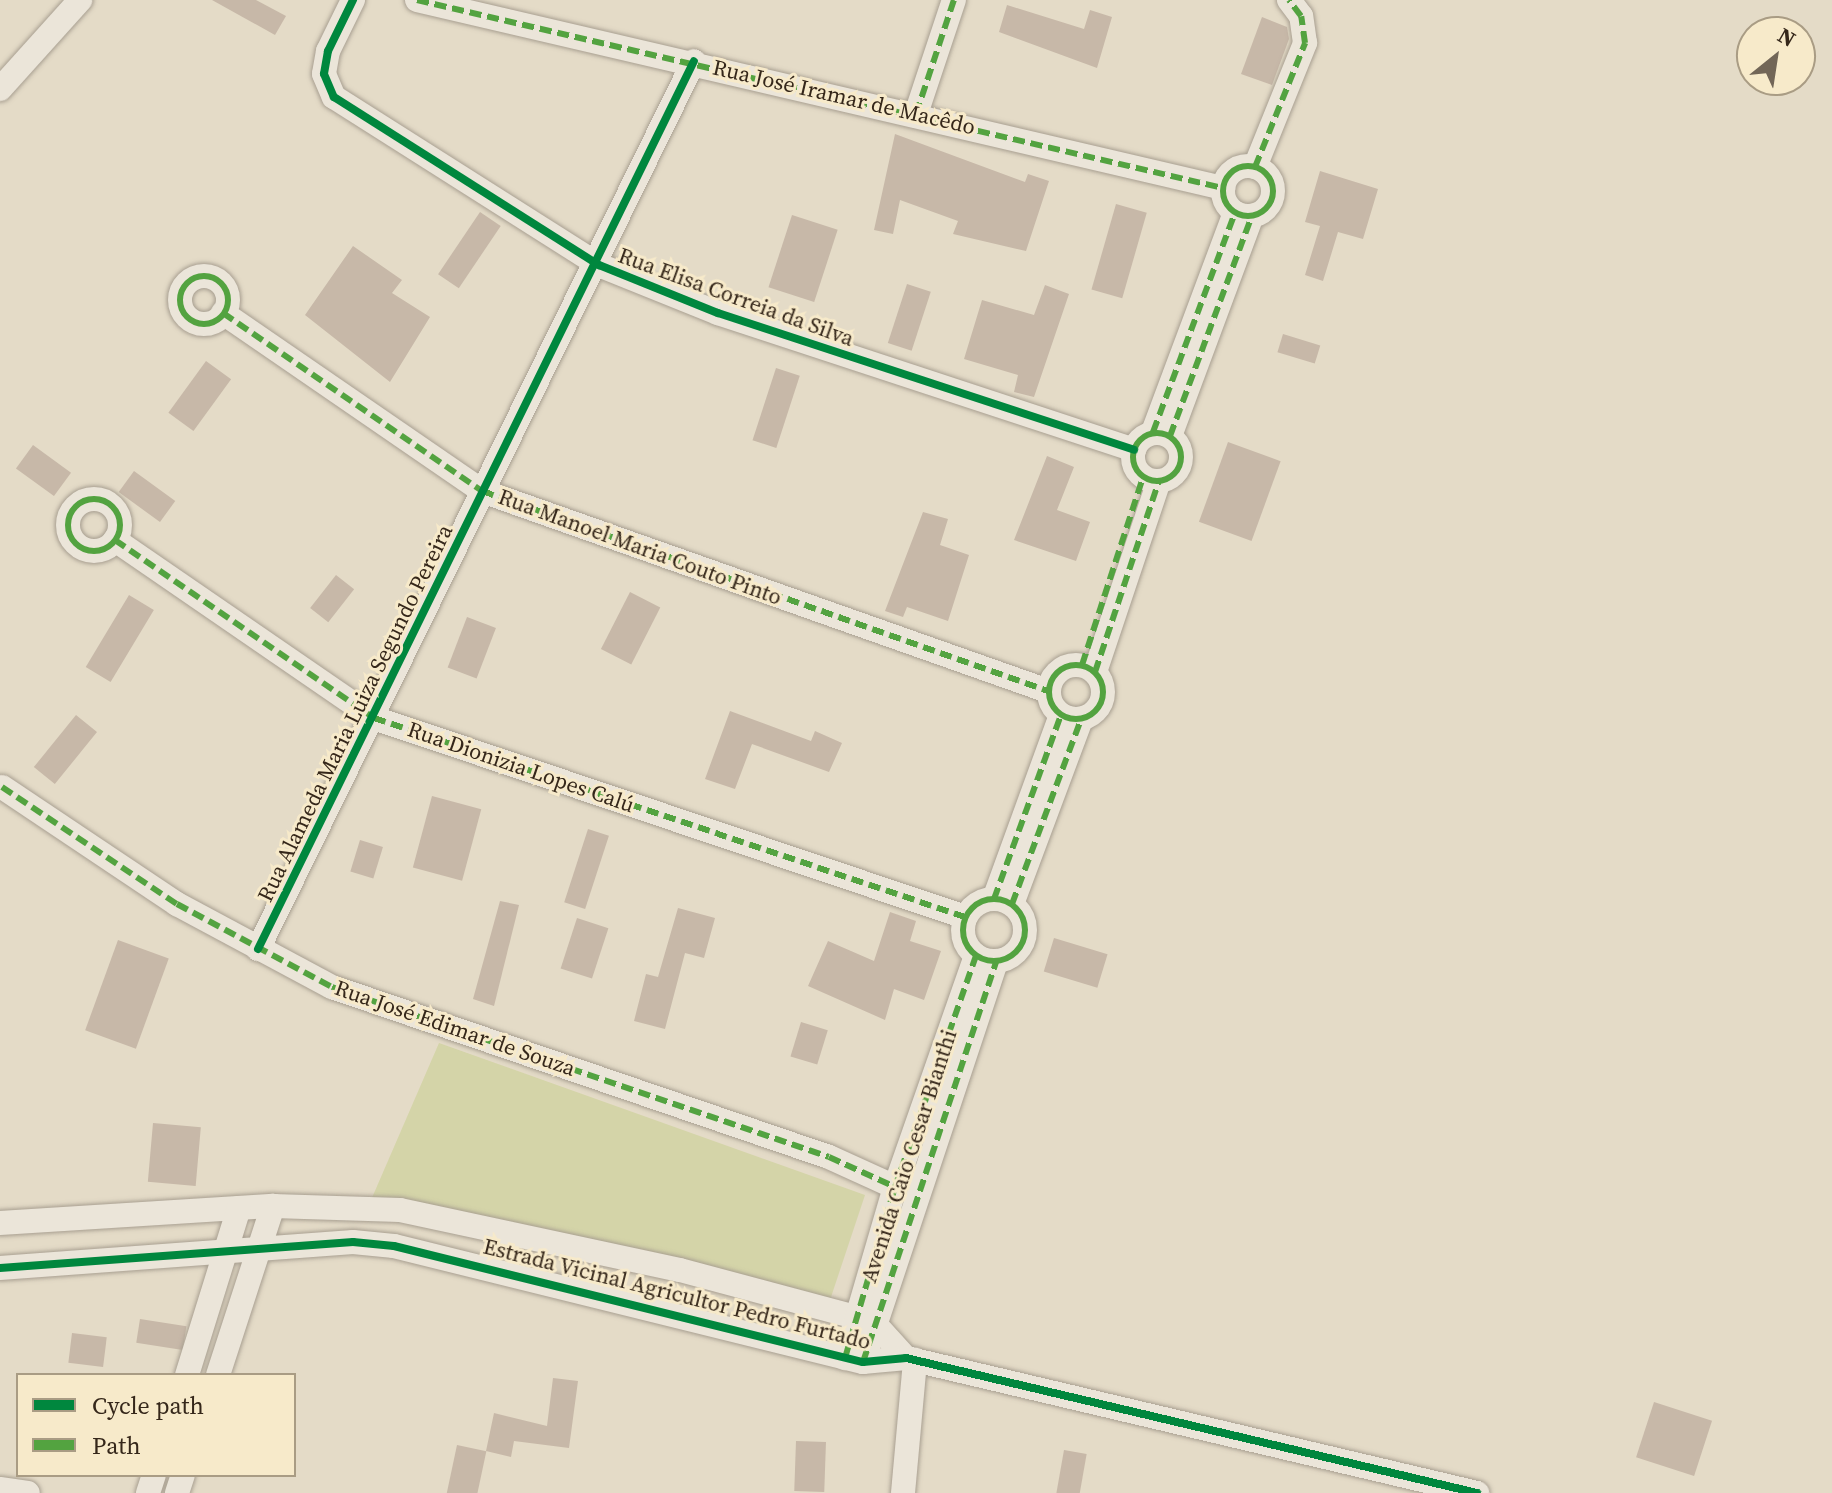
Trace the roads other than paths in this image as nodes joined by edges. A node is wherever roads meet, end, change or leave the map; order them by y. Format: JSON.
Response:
{"nodes":[{"id":1,"x":80,"y":0,"type":"edge"},
{"id":2,"x":353,"y":0,"type":"edge"},
{"id":3,"x":417,"y":0,"type":"edge"},
{"id":4,"x":954,"y":0,"type":"edge"},
{"id":5,"x":1289,"y":0,"type":"edge"},
{"id":6,"x":694,"y":61,"type":"junction"},
{"id":7,"x":0,"y":89,"type":"edge"},
{"id":8,"x":916,"y":114,"type":"junction"},
{"id":9,"x":1255,"y":167,"type":"junction"},
{"id":10,"x":1223,"y":188,"type":"junction"},
{"id":11,"x":1243,"y":214,"type":"junction"},
{"id":12,"x":599,"y":265,"type":"junction"},
{"id":13,"x":223,"y":313,"type":"dead end"},
{"id":14,"x":1162,"y":434,"type":"junction"},
{"id":15,"x":1134,"y":450,"type":"junction"},
{"id":16,"x":1151,"y":479,"type":"junction"},
{"id":17,"x":482,"y":491,"type":"junction"},
{"id":18,"x":115,"y":540,"type":"dead end"},
{"id":19,"x":1089,"y":668,"type":"junction"},
{"id":20,"x":1048,"y":691,"type":"junction"},
{"id":21,"x":1071,"y":717,"type":"junction"},
{"id":22,"x":374,"y":718,"type":"junction"},
{"id":23,"x":1,"y":789,"type":"edge"},
{"id":24,"x":1003,"y":902,"type":"junction"},
{"id":25,"x":965,"y":917,"type":"junction"},
{"id":26,"x":258,"y":949,"type":"junction"},
{"id":27,"x":986,"y":959,"type":"junction"},
{"id":28,"x":895,"y":1187,"type":"junction"},
{"id":29,"x":273,"y":1206,"type":"junction"},
{"id":30,"x":239,"y":1208,"type":"junction"},
{"id":31,"x":0,"y":1223,"type":"edge"},
{"id":32,"x":262,"y":1250,"type":"junction"},
{"id":33,"x":227,"y":1254,"type":"junction"},
{"id":34,"x":0,"y":1268,"type":"edge"},
{"id":35,"x":866,"y":1321,"type":"junction"},
{"id":36,"x":911,"y":1359,"type":"junction"},
{"id":37,"x":854,"y":1360,"type":"junction"},
{"id":38,"x":188,"y":1373,"type":"edge"},
{"id":39,"x":219,"y":1373,"type":"edge"},
{"id":40,"x":0,"y":1489,"type":"edge"},
{"id":41,"x":28,"y":1493,"type":"edge"},
{"id":42,"x":903,"y":1493,"type":"edge"},
{"id":43,"x":1477,"y":1493,"type":"edge"}],
"edges":[{"from":1,"to":7,"type":"street"},
{"from":2,"to":12,"type":"street","name":"Rua Elisa Correia da Silva"},
{"from":3,"to":6,"type":"street","name":"Rua José Iramar de Macêdo"},
{"from":4,"to":8,"type":"street"},
{"from":5,"to":9,"type":"street"},
{"from":6,"to":8,"type":"street","name":"Rua José Iramar de Macêdo"},
{"from":6,"to":12,"type":"street","name":"Rua Alameda Maria Luiza Segundo Pereira"},
{"from":8,"to":10,"type":"street","name":"Rua José Iramar de Macêdo"},
{"from":9,"to":10,"type":"street"},
{"from":9,"to":11,"type":"street"},
{"from":10,"to":11,"type":"street"},
{"from":11,"to":14,"type":"street"},
{"from":12,"to":15,"type":"street","name":"Rua Elisa Correia da Silva"},
{"from":12,"to":17,"type":"street","name":"Rua Alameda Maria Luiza Segundo Pereira"},
{"from":13,"to":17,"type":"street","name":"Rua Manoel Maria Couto Pinto"},
{"from":14,"to":15,"type":"street"},
{"from":14,"to":16,"type":"street"},
{"from":15,"to":16,"type":"street"},
{"from":16,"to":19,"type":"street"},
{"from":17,"to":20,"type":"street","name":"Rua Manoel Maria Couto Pinto"},
{"from":17,"to":22,"type":"street","name":"Rua Alameda Maria Luiza Segundo Pereira"},
{"from":18,"to":22,"type":"street","name":"Rua Dionizia Lopes Calú"},
{"from":19,"to":20,"type":"street"},
{"from":19,"to":21,"type":"street"},
{"from":20,"to":21,"type":"street"},
{"from":21,"to":24,"type":"street"},
{"from":22,"to":25,"type":"street","name":"Rua Dionizia Lopes Calú"},
{"from":22,"to":26,"type":"street","name":"Rua Alameda Maria Luiza Segundo Pereira"},
{"from":23,"to":26,"type":"street","name":"Rua José Edimar de Souza"},
{"from":24,"to":25,"type":"street"},
{"from":24,"to":27,"type":"street"},
{"from":25,"to":27,"type":"street"},
{"from":26,"to":28,"type":"street","name":"Rua José Edimar de Souza"},
{"from":27,"to":28,"type":"street","name":"Avenida Caio Cesar Bianthi"},
{"from":27,"to":35,"type":"street","name":"Avenida Caio Cesar Bianthi"},
{"from":28,"to":35,"type":"street","name":"Avenida Caio Cesar Bianthi"},
{"from":29,"to":30,"type":"street","name":"Estrada Vicinal Agricultor Pedro Furtado"},
{"from":29,"to":32,"type":"street"},
{"from":29,"to":35,"type":"street","name":"Estrada Vicinal Agricultor Pedro Furtado"},
{"from":30,"to":31,"type":"street","name":"Estrada Vicinal Agricultor Pedro Furtado"},
{"from":30,"to":33,"type":"street"},
{"from":32,"to":33,"type":"street","name":"Estrada Vicinal Agricultor Pedro Furtado"},
{"from":32,"to":37,"type":"street","name":"Estrada Vicinal Agricultor Pedro Furtado"},
{"from":32,"to":39,"type":"street"},
{"from":33,"to":34,"type":"street","name":"Estrada Vicinal Agricultor Pedro Furtado"},
{"from":33,"to":38,"type":"street"},
{"from":35,"to":36,"type":"street","name":"Estrada Vicinal Agricultor Pedro Furtado"},
{"from":35,"to":37,"type":"street","name":"Avenida Caio Cesar Bianthi"},
{"from":36,"to":37,"type":"street","name":"Estrada Vicinal Agricultor Pedro Furtado"},
{"from":36,"to":42,"type":"street"},
{"from":36,"to":43,"type":"street","name":"Estrada Vicinal Agricultor Pedro Furtado"},
{"from":40,"to":41,"type":"street"}]}
